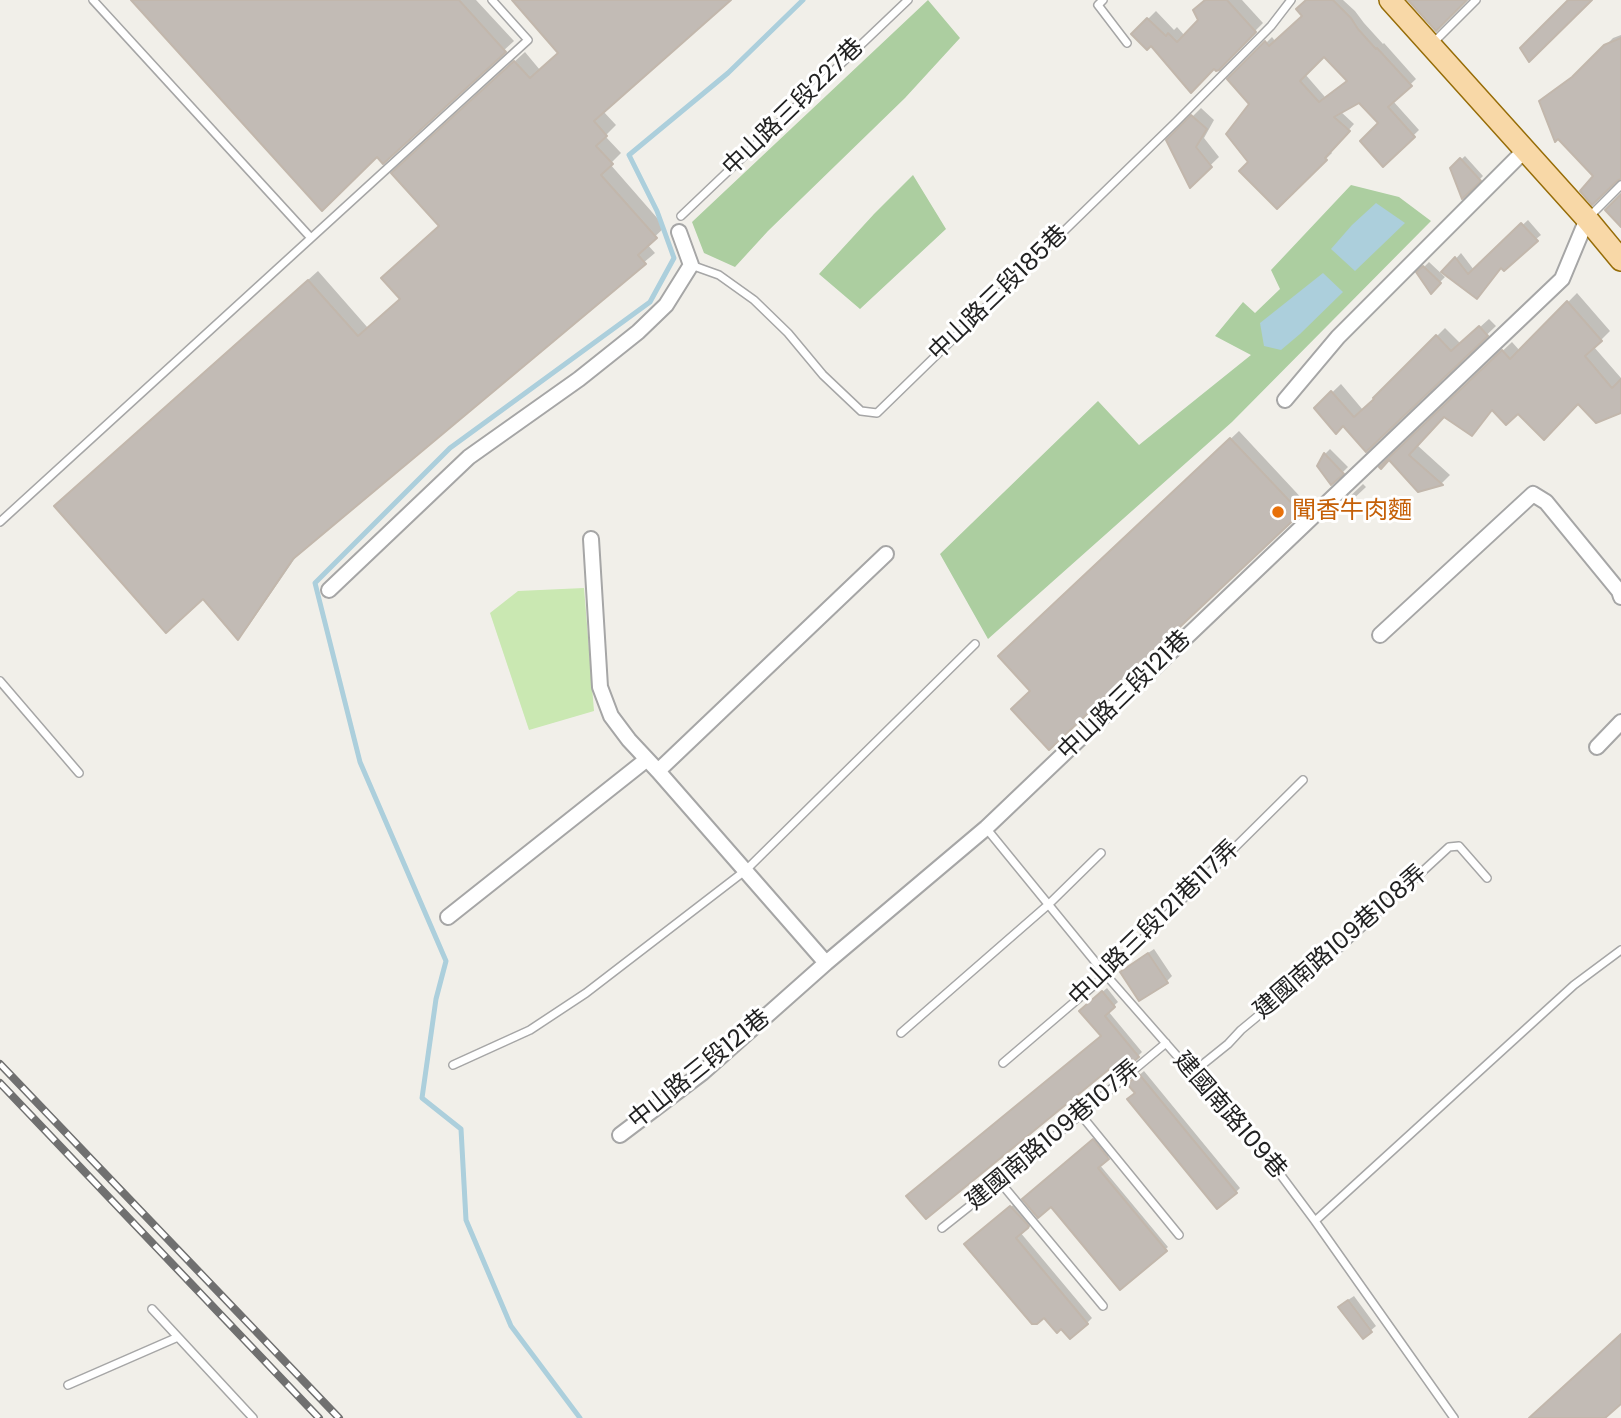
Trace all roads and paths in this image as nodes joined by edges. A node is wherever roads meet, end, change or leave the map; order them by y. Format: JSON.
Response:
{"nodes":[{"id":1,"x":93,"y":0,"type":"edge"},
{"id":2,"x":492,"y":0,"type":"edge"},
{"id":3,"x":908,"y":0,"type":"edge"},
{"id":4,"x":1103,"y":0,"type":"edge"},
{"id":5,"x":1291,"y":0,"type":"edge"},
{"id":6,"x":1390,"y":0,"type":"edge"},
{"id":7,"x":1475,"y":0,"type":"edge"},
{"id":8,"x":1127,"y":43,"type":"dead end"},
{"id":9,"x":1431,"y":45,"type":"junction"},
{"id":10,"x":1525,"y":150,"type":"junction"},
{"id":11,"x":1621,"y":186,"type":"edge"},
{"id":12,"x":681,"y":216,"type":"dead end"},
{"id":13,"x":1587,"y":219,"type":"junction"},
{"id":14,"x":679,"y":232,"type":"dead end"},
{"id":15,"x":311,"y":238,"type":"junction"},
{"id":16,"x":1621,"y":260,"type":"edge"},
{"id":17,"x":691,"y":265,"type":"junction"},
{"id":18,"x":1285,"y":400,"type":"dead end"},
{"id":19,"x":0,"y":522,"type":"edge"},
{"id":20,"x":591,"y":539,"type":"dead end"},
{"id":21,"x":886,"y":554,"type":"dead end"},
{"id":22,"x":329,"y":590,"type":"dead end"},
{"id":23,"x":1620,"y":593,"type":"edge"},
{"id":24,"x":1380,"y":635,"type":"dead end"},
{"id":25,"x":975,"y":644,"type":"dead end"},
{"id":26,"x":0,"y":681,"type":"edge"},
{"id":27,"x":1621,"y":722,"type":"edge"},
{"id":28,"x":1597,"y":747,"type":"dead end"},
{"id":29,"x":646,"y":760,"type":"junction"},
{"id":30,"x":658,"y":771,"type":"junction"},
{"id":31,"x":79,"y":773,"type":"dead end"},
{"id":32,"x":1303,"y":780,"type":"dead end"},
{"id":33,"x":986,"y":828,"type":"junction"},
{"id":34,"x":1101,"y":853,"type":"dead end"},
{"id":35,"x":746,"y":870,"type":"junction"},
{"id":36,"x":1487,"y":878,"type":"dead end"},
{"id":37,"x":1049,"y":904,"type":"junction"},
{"id":38,"x":449,"y":917,"type":"dead end"},
{"id":39,"x":1621,"y":950,"type":"edge"},
{"id":40,"x":826,"y":963,"type":"junction"},
{"id":41,"x":1106,"y":975,"type":"junction"},
{"id":42,"x":901,"y":1033,"type":"dead end"},
{"id":43,"x":1166,"y":1043,"type":"junction"},
{"id":44,"x":1003,"y":1063,"type":"dead end"},
{"id":45,"x":453,"y":1065,"type":"dead end"},
{"id":46,"x":1192,"y":1073,"type":"junction"},
{"id":47,"x":1081,"y":1115,"type":"junction"},
{"id":48,"x":620,"y":1135,"type":"dead end"},
{"id":49,"x":1000,"y":1182,"type":"junction"},
{"id":50,"x":1315,"y":1220,"type":"junction"},
{"id":51,"x":942,"y":1228,"type":"dead end"},
{"id":52,"x":1179,"y":1235,"type":"dead end"},
{"id":53,"x":1103,"y":1306,"type":"dead end"},
{"id":54,"x":152,"y":1309,"type":"dead end"},
{"id":55,"x":178,"y":1337,"type":"junction"},
{"id":56,"x":68,"y":1385,"type":"dead end"},
{"id":57,"x":253,"y":1418,"type":"edge"},
{"id":58,"x":1454,"y":1418,"type":"edge"}],
"edges":[{"from":1,"to":15,"type":"lane"},
{"from":2,"to":15,"type":"lane"},
{"from":3,"to":12,"type":"lane","name":"中山路三段227巷"},
{"from":4,"to":8,"type":"lane"},
{"from":5,"to":17,"type":"lane","name":"中山路三段185巷"},
{"from":6,"to":9,"type":"main road"},
{"from":7,"to":9,"type":"lane"},
{"from":9,"to":10,"type":"main road"},
{"from":10,"to":13,"type":"main road"},
{"from":10,"to":18,"type":"street"},
{"from":11,"to":13,"type":"lane"},
{"from":13,"to":16,"type":"main road"},
{"from":13,"to":33,"type":"street","name":"中山路三段121巷"},
{"from":14,"to":17,"type":"street"},
{"from":15,"to":19,"type":"lane"},
{"from":17,"to":22,"type":"street"},
{"from":20,"to":29,"type":"street"},
{"from":21,"to":30,"type":"street"},
{"from":23,"to":24,"type":"street"},
{"from":25,"to":35,"type":"lane"},
{"from":26,"to":31,"type":"lane"},
{"from":27,"to":28,"type":"street"},
{"from":29,"to":30,"type":"street"},
{"from":29,"to":38,"type":"street"},
{"from":30,"to":35,"type":"street"},
{"from":32,"to":41,"type":"lane","name":"中山路三段121巷117弄"},
{"from":33,"to":37,"type":"lane","name":"建國南路109巷"},
{"from":33,"to":40,"type":"street","name":"中山路三段121巷"},
{"from":34,"to":37,"type":"lane"},
{"from":35,"to":40,"type":"street"},
{"from":35,"to":45,"type":"lane"},
{"from":36,"to":46,"type":"lane","name":"建國南路109巷108弄"},
{"from":37,"to":41,"type":"lane","name":"建國南路109巷"},
{"from":37,"to":42,"type":"lane"},
{"from":39,"to":50,"type":"lane"},
{"from":40,"to":48,"type":"street","name":"中山路三段121巷"},
{"from":41,"to":43,"type":"lane","name":"建國南路109巷"},
{"from":41,"to":44,"type":"lane","name":"中山路三段121巷117弄"},
{"from":43,"to":46,"type":"lane","name":"建國南路109巷"},
{"from":43,"to":47,"type":"lane","name":"建國南路109巷107弄"},
{"from":46,"to":50,"type":"lane","name":"建國南路109巷"},
{"from":47,"to":49,"type":"lane","name":"建國南路109巷107弄"},
{"from":47,"to":52,"type":"lane"},
{"from":49,"to":51,"type":"lane","name":"建國南路109巷107弄"},
{"from":49,"to":53,"type":"lane"},
{"from":50,"to":58,"type":"lane","name":"建國南路109巷"},
{"from":54,"to":55,"type":"lane"},
{"from":55,"to":56,"type":"lane"},
{"from":55,"to":57,"type":"lane"}]}
